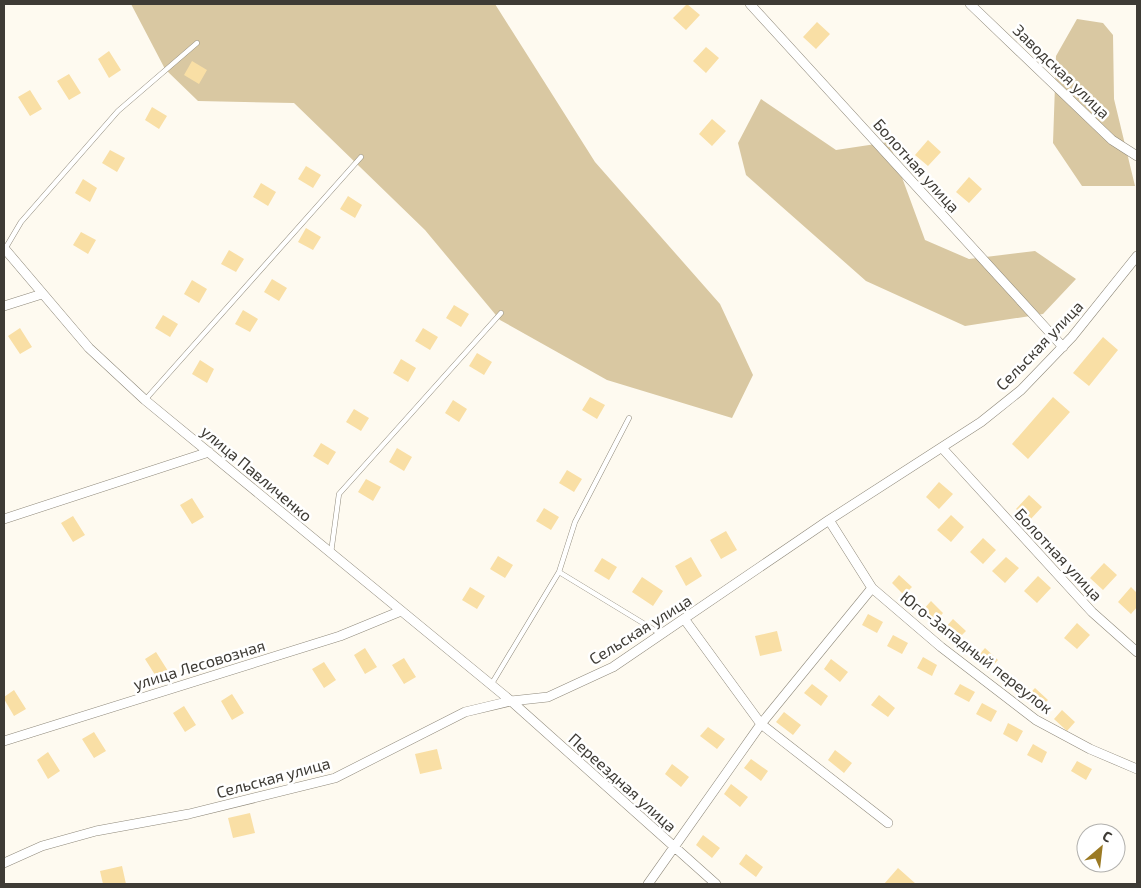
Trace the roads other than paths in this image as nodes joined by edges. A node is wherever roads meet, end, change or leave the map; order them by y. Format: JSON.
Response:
{"nodes":[{"id":1,"x":750,"y":4,"type":"edge"},
{"id":2,"x":970,"y":4,"type":"edge"},
{"id":3,"x":197,"y":43,"type":"dead end"},
{"id":4,"x":1137,"y":156,"type":"edge"},
{"id":5,"x":362,"y":157,"type":"dead end"},
{"id":6,"x":4,"y":249,"type":"edge"},
{"id":7,"x":1137,"y":256,"type":"edge"},
{"id":8,"x":42,"y":294,"type":"junction"},
{"id":9,"x":4,"y":306,"type":"edge"},
{"id":10,"x":501,"y":313,"type":"dead end"},
{"id":11,"x":1063,"y":347,"type":"junction"},
{"id":12,"x":145,"y":400,"type":"junction"},
{"id":13,"x":628,"y":418,"type":"dead end"},
{"id":14,"x":943,"y":449,"type":"junction"},
{"id":15,"x":209,"y":452,"type":"junction"},
{"id":16,"x":4,"y":519,"type":"edge"},
{"id":17,"x":829,"y":520,"type":"junction"},
{"id":18,"x":331,"y":554,"type":"junction"},
{"id":19,"x":559,"y":572,"type":"junction"},
{"id":20,"x":872,"y":588,"type":"junction"},
{"id":21,"x":401,"y":612,"type":"junction"},
{"id":22,"x":685,"y":620,"type":"junction"},
{"id":23,"x":662,"y":635,"type":"junction"},
{"id":24,"x":1137,"y":652,"type":"edge"},
{"id":25,"x":491,"y":685,"type":"junction"},
{"id":26,"x":511,"y":701,"type":"junction"},
{"id":27,"x":761,"y":724,"type":"junction"},
{"id":28,"x":4,"y":741,"type":"edge"},
{"id":29,"x":1137,"y":769,"type":"edge"},
{"id":30,"x":888,"y":823,"type":"dead end"},
{"id":31,"x":674,"y":849,"type":"junction"},
{"id":32,"x":4,"y":863,"type":"edge"},
{"id":33,"x":648,"y":884,"type":"edge"},
{"id":34,"x":716,"y":884,"type":"edge"}],
"edges":[{"from":1,"to":11,"type":"street","name":"Болотная улица"},
{"from":2,"to":4,"type":"street","name":"Заводская улица"},
{"from":3,"to":6,"type":"lane"},
{"from":5,"to":12,"type":"lane"},
{"from":6,"to":8,"type":"street","name":"улица Павличенко"},
{"from":7,"to":11,"type":"street","name":"Сельская улица"},
{"from":8,"to":9,"type":"street"},
{"from":8,"to":12,"type":"street","name":"улица Павличенко"},
{"from":10,"to":18,"type":"lane"},
{"from":11,"to":14,"type":"street","name":"Сельская улица"},
{"from":12,"to":15,"type":"street","name":"улица Павличенко"},
{"from":13,"to":19,"type":"lane"},
{"from":14,"to":17,"type":"street","name":"Сельская улица"},
{"from":14,"to":24,"type":"street","name":"Болотная улица"},
{"from":15,"to":16,"type":"street"},
{"from":15,"to":18,"type":"street","name":"улица Павличенко"},
{"from":17,"to":20,"type":"street","name":"Юго-Западный переулок"},
{"from":17,"to":22,"type":"street","name":"Сельская улица"},
{"from":18,"to":21,"type":"street","name":"улица Павличенко"},
{"from":19,"to":23,"type":"lane"},
{"from":19,"to":25,"type":"lane"},
{"from":20,"to":27,"type":"street"},
{"from":20,"to":29,"type":"street","name":"Юго-Западный переулок"},
{"from":21,"to":25,"type":"street","name":"улица Павличенко"},
{"from":21,"to":28,"type":"street","name":"улица Лесовозная"},
{"from":22,"to":23,"type":"street","name":"Сельская улица"},
{"from":22,"to":27,"type":"street"},
{"from":23,"to":26,"type":"street","name":"Сельская улица"},
{"from":25,"to":26,"type":"street","name":"улица Павличенко"},
{"from":26,"to":31,"type":"street","name":"Переездная улица"},
{"from":26,"to":32,"type":"street","name":"Сельская улица"},
{"from":27,"to":30,"type":"street"},
{"from":27,"to":31,"type":"street"},
{"from":31,"to":33,"type":"street"},
{"from":31,"to":34,"type":"street","name":"Переездная улица"}]}
